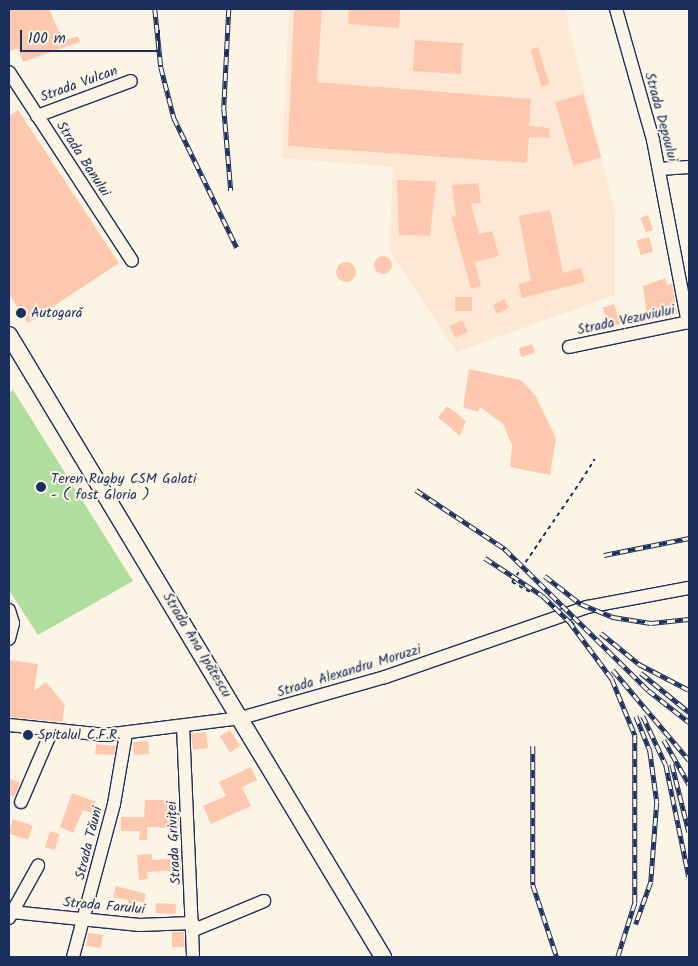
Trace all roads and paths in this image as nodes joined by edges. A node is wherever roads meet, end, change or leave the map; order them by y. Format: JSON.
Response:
{"nodes":[{"id":1,"x":616,"y":9,"type":"edge"},
{"id":2,"x":9,"y":72,"type":"edge"},
{"id":3,"x":132,"y":81,"type":"dead end"},
{"id":4,"x":37,"y":116,"type":"junction"},
{"id":5,"x":689,"y":167,"type":"edge"},
{"id":6,"x":660,"y":168,"type":"junction"},
{"id":7,"x":132,"y":262,"type":"dead end"},
{"id":8,"x":688,"y":322,"type":"edge"},
{"id":9,"x":9,"y":335,"type":"edge"},
{"id":10,"x":569,"y":347,"type":"dead end"},
{"id":11,"x":595,"y":459,"type":"dead end"},
{"id":12,"x":689,"y":588,"type":"edge"},
{"id":13,"x":530,"y":592,"type":"dead end"},
{"id":14,"x":10,"y":612,"type":"edge"},
{"id":15,"x":9,"y":639,"type":"edge"},
{"id":16,"x":241,"y":718,"type":"junction"},
{"id":17,"x":9,"y":725,"type":"edge"},
{"id":18,"x":183,"y":726,"type":"junction"},
{"id":19,"x":52,"y":730,"type":"junction"},
{"id":20,"x":126,"y":734,"type":"junction"},
{"id":21,"x":21,"y":802,"type":"dead end"},
{"id":22,"x":38,"y":866,"type":"dead end"},
{"id":23,"x":264,"y":901,"type":"dead end"},
{"id":24,"x":10,"y":915,"type":"edge"},
{"id":25,"x":86,"y":920,"type":"junction"},
{"id":26,"x":194,"y":926,"type":"junction"},
{"id":27,"x":73,"y":957,"type":"edge"},
{"id":28,"x":193,"y":957,"type":"edge"},
{"id":29,"x":383,"y":957,"type":"edge"}],
"edges":[{"from":1,"to":6,"type":"street","name":"Strada Depoului"},
{"from":2,"to":4,"type":"street","name":"Strada Banului"},
{"from":3,"to":4,"type":"street","name":"Strada Vulcan"},
{"from":4,"to":7,"type":"street","name":"Strada Banului"},
{"from":5,"to":6,"type":"street"},
{"from":6,"to":8,"type":"street","name":"Strada Depoului"},
{"from":8,"to":10,"type":"street","name":"Strada Vezuviului"},
{"from":9,"to":16,"type":"main road","name":"Strada Ana Ipătescu"},
{"from":11,"to":13,"type":"path","bridge":true},
{"from":12,"to":16,"type":"street","name":"Strada Alexandru Moruzzi"},
{"from":14,"to":15,"type":"street"},
{"from":16,"to":18,"type":"street","name":"Strada Alexandru Moruzzi"},
{"from":16,"to":29,"type":"main road","name":"Strada Ana Ipătescu"},
{"from":17,"to":19,"type":"street","name":"Strada Alexandru Moruzzi"},
{"from":18,"to":20,"type":"street","name":"Strada Alexandru Moruzzi"},
{"from":18,"to":26,"type":"street","name":"Strada Griviței"},
{"from":19,"to":20,"type":"street","name":"Strada Alexandru Moruzzi"},
{"from":19,"to":21,"type":"street"},
{"from":20,"to":25,"type":"street","name":"Strada Tăuni"},
{"from":22,"to":24,"type":"street"},
{"from":23,"to":26,"type":"street"},
{"from":24,"to":25,"type":"street","name":"Strada Farului"},
{"from":25,"to":26,"type":"street","name":"Strada Farului"},
{"from":25,"to":27,"type":"street","name":"Strada Tăuni"},
{"from":26,"to":28,"type":"street","name":"Strada Griviței"}]}
